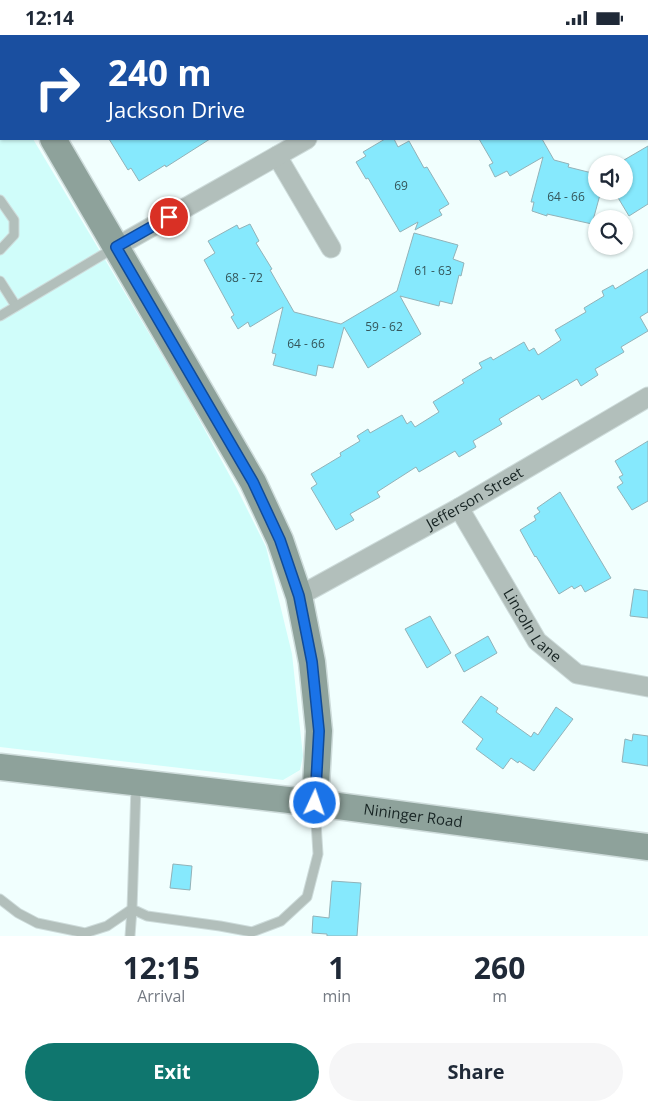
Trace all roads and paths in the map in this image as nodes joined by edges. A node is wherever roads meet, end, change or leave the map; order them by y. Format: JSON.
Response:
{"nodes":[{"id":1,"x":54,"y":140,"type":"edge"},
{"id":2,"x":305,"y":140,"type":"edge"},
{"id":3,"x":277,"y":156,"type":"junction"},
{"id":4,"x":0,"y":200,"type":"edge"},
{"id":5,"x":116,"y":247,"type":"junction"},
{"id":6,"x":331,"y":248,"type":"dead end"},
{"id":7,"x":0,"y":250,"type":"edge"},
{"id":8,"x":0,"y":281,"type":"edge"},
{"id":9,"x":16,"y":306,"type":"junction"},
{"id":10,"x":0,"y":315,"type":"edge"},
{"id":11,"x":648,"y":397,"type":"edge"},
{"id":12,"x":459,"y":509,"type":"junction"},
{"id":13,"x":299,"y":596,"type":"junction"},
{"id":14,"x":648,"y":687,"type":"edge"},
{"id":15,"x":0,"y":767,"type":"edge"},
{"id":16,"x":136,"y":783,"type":"junction"},
{"id":17,"x":315,"y":803,"type":"junction"},
{"id":18,"x":648,"y":847,"type":"edge"},
{"id":19,"x":0,"y":899,"type":"edge"},
{"id":20,"x":132,"y":909,"type":"junction"},
{"id":21,"x":130,"y":936,"type":"edge"}],
"edges":[{"from":1,"to":5,"type":"street"},
{"from":2,"to":3,"type":"street"},
{"from":3,"to":5,"type":"street"},
{"from":3,"to":6,"type":"street"},
{"from":4,"to":7,"type":"lane"},
{"from":5,"to":9,"type":"lane"},
{"from":5,"to":13,"type":"street"},
{"from":8,"to":9,"type":"lane"},
{"from":9,"to":10,"type":"lane"},
{"from":11,"to":12,"type":"street","name":"Jefferson Street"},
{"from":12,"to":13,"type":"street","name":"Jefferson Street"},
{"from":12,"to":14,"type":"street","name":"Lincoln Lane"},
{"from":13,"to":17,"type":"street"},
{"from":15,"to":16,"type":"street","name":"Nininger Road"},
{"from":16,"to":17,"type":"street","name":"Nininger Road"},
{"from":16,"to":20,"type":"lane"},
{"from":17,"to":18,"type":"street","name":"Nininger Road"},
{"from":17,"to":20,"type":"lane"},
{"from":19,"to":20,"type":"lane"},
{"from":20,"to":21,"type":"lane"}]}
